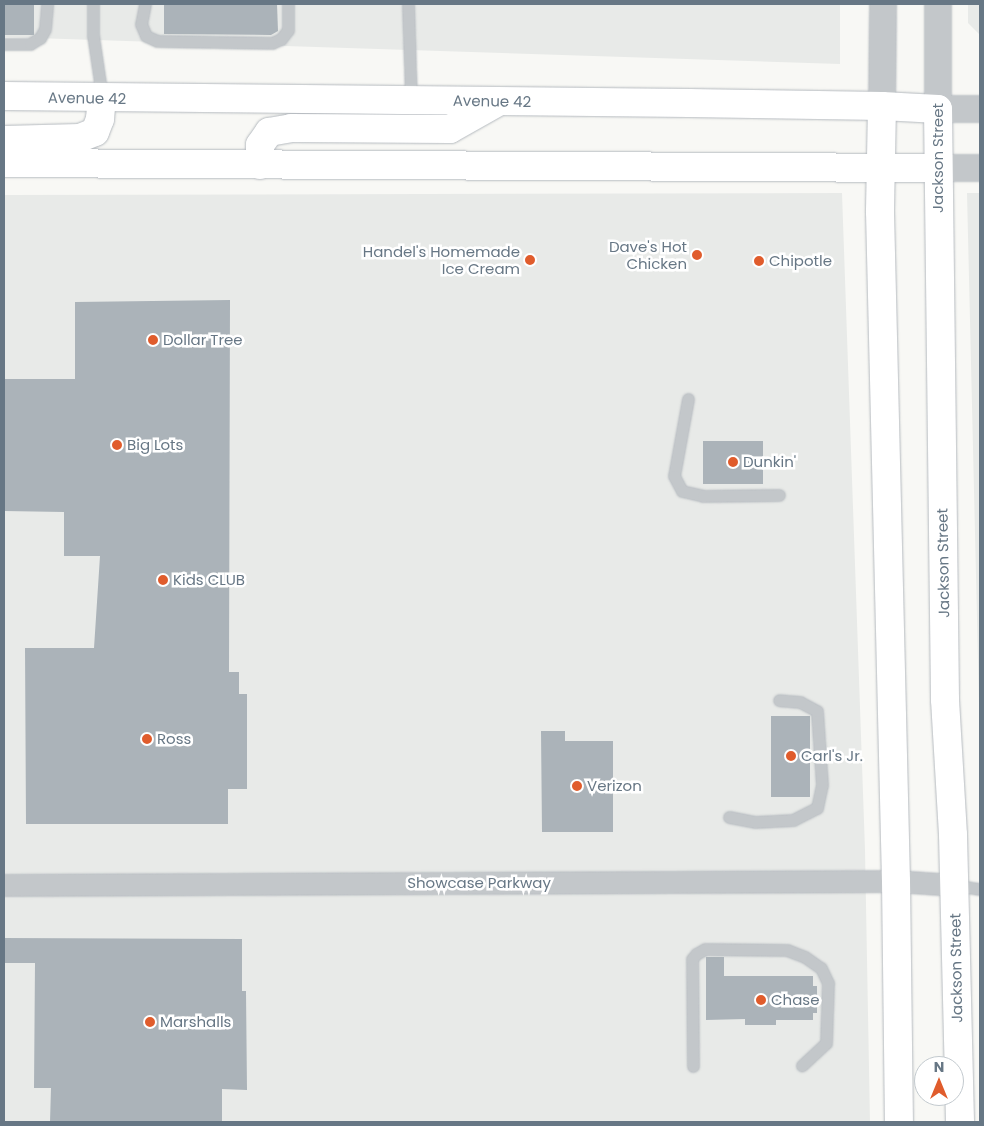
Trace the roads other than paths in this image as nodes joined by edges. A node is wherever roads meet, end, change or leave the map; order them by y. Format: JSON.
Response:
{"nodes":[{"id":1,"x":47,"y":4,"type":"edge"},
{"id":2,"x":93,"y":4,"type":"edge"},
{"id":3,"x":145,"y":4,"type":"edge"},
{"id":4,"x":288,"y":4,"type":"edge"},
{"id":5,"x":408,"y":4,"type":"edge"},
{"id":6,"x":883,"y":4,"type":"edge"},
{"id":7,"x":938,"y":4,"type":"edge"},
{"id":8,"x":4,"y":44,"type":"edge"},
{"id":9,"x":4,"y":96,"type":"edge"},
{"id":10,"x":102,"y":98,"type":"junction"},
{"id":11,"x":411,"y":100,"type":"junction"},
{"id":12,"x":498,"y":102,"type":"junction"},
{"id":13,"x":882,"y":106,"type":"junction"},
{"id":14,"x":938,"y":109,"type":"junction"},
{"id":15,"x":980,"y":109,"type":"edge"},
{"id":16,"x":4,"y":140,"type":"edge"},
{"id":17,"x":4,"y":164,"type":"edge"},
{"id":18,"x":260,"y":164,"type":"junction"},
{"id":19,"x":881,"y":168,"type":"junction"},
{"id":20,"x":938,"y":168,"type":"junction"},
{"id":21,"x":980,"y":168,"type":"edge"},
{"id":22,"x":688,"y":399,"type":"dead end"},
{"id":23,"x":779,"y":495,"type":"dead end"},
{"id":24,"x":779,"y":700,"type":"dead end"},
{"id":25,"x":729,"y":817,"type":"dead end"},
{"id":26,"x":896,"y":881,"type":"junction"},
{"id":27,"x":4,"y":885,"type":"edge"},
{"id":28,"x":967,"y":887,"type":"edge"},
{"id":29,"x":802,"y":1065,"type":"dead end"},
{"id":30,"x":693,"y":1066,"type":"dead end"},
{"id":31,"x":899,"y":1122,"type":"edge"},
{"id":32,"x":960,"y":1122,"type":"edge"}],
"edges":[{"from":1,"to":8,"type":"lane"},
{"from":2,"to":10,"type":"lane"},
{"from":3,"to":4,"type":"lane"},
{"from":5,"to":11,"type":"lane"},
{"from":6,"to":13,"type":"street"},
{"from":7,"to":14,"type":"street","name":"Jackson Street"},
{"from":9,"to":10,"type":"main road","name":"Avenue 42"},
{"from":10,"to":11,"type":"main road","name":"Avenue 42"},
{"from":10,"to":16,"type":"main road"},
{"from":11,"to":12,"type":"main road","name":"Avenue 42"},
{"from":12,"to":13,"type":"main road","name":"Avenue 42"},
{"from":12,"to":18,"type":"main road"},
{"from":13,"to":14,"type":"main road","name":"Avenue 42"},
{"from":13,"to":19,"type":"main road"},
{"from":14,"to":15,"type":"street","name":"Avenue 42"},
{"from":14,"to":20,"type":"main road","name":"Jackson Street"},
{"from":17,"to":18,"type":"main road"},
{"from":18,"to":19,"type":"main road"},
{"from":19,"to":20,"type":"main road"},
{"from":19,"to":26,"type":"main road"},
{"from":20,"to":21,"type":"street"},
{"from":20,"to":28,"type":"main road","name":"Jackson Street"},
{"from":22,"to":23,"type":"lane"},
{"from":24,"to":25,"type":"lane"},
{"from":26,"to":27,"type":"street","name":"Showcase Parkway"},
{"from":26,"to":28,"type":"street","name":"Showcase Parkway"},
{"from":26,"to":31,"type":"main road"},
{"from":28,"to":32,"type":"main road","name":"Jackson Street"},
{"from":29,"to":30,"type":"lane"}]}
